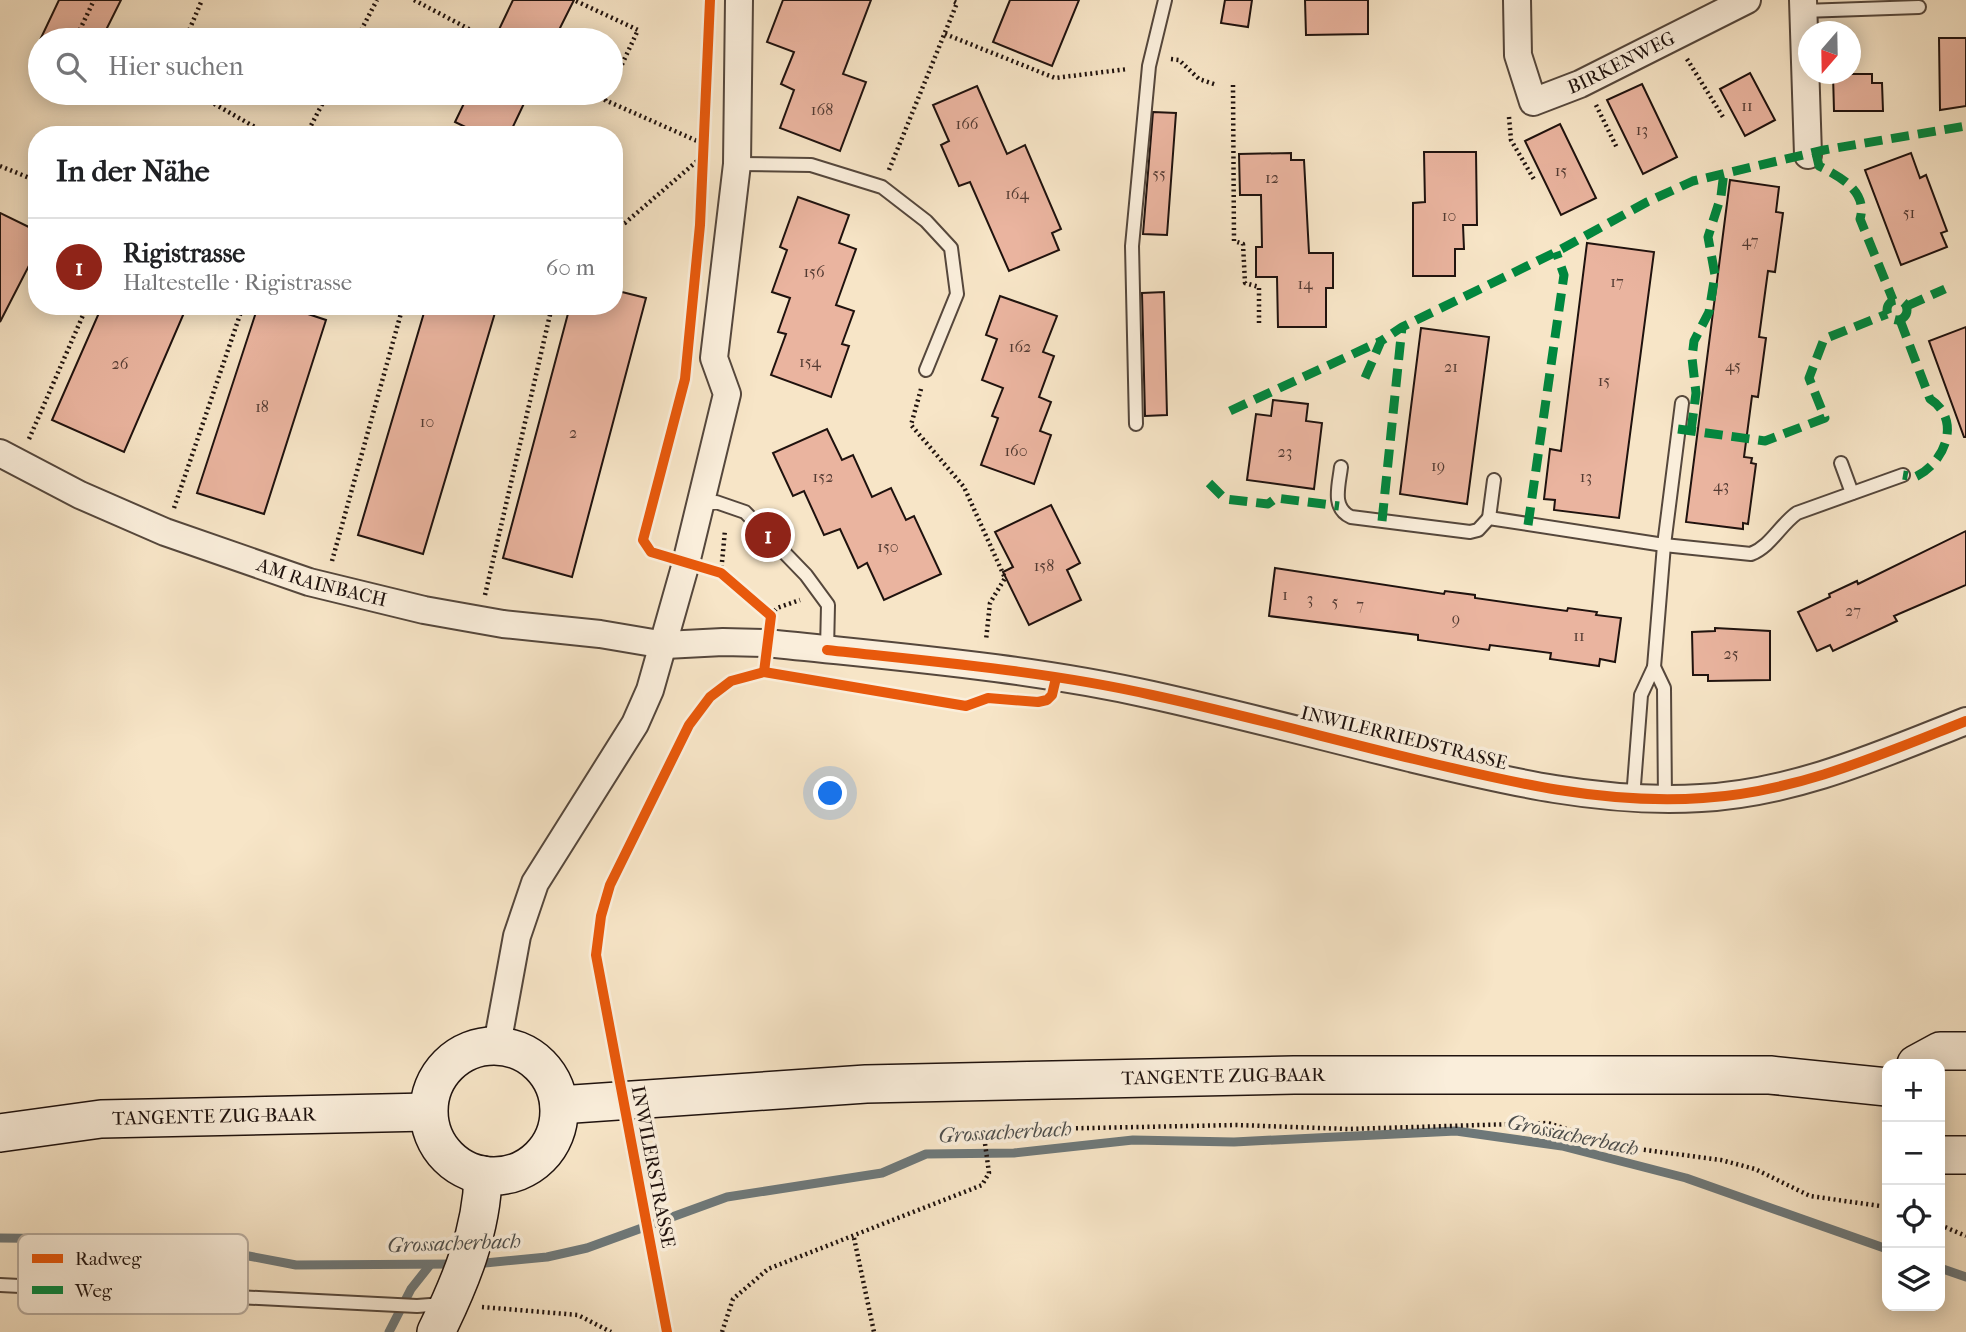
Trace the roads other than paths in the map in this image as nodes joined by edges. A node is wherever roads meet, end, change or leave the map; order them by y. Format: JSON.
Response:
{"nodes":[{"id":1,"x":739,"y":0,"type":"edge"},
{"id":2,"x":1165,"y":0,"type":"edge"},
{"id":3,"x":1517,"y":0,"type":"edge"},
{"id":4,"x":1747,"y":0,"type":"edge"},
{"id":5,"x":1803,"y":6,"type":"edge"},
{"id":6,"x":1919,"y":7,"type":"dead end"},
{"id":7,"x":1808,"y":155,"type":"dead end"},
{"id":8,"x":737,"y":164,"type":"junction"},
{"id":9,"x":926,"y":370,"type":"road end"},
{"id":10,"x":1682,"y":403,"type":"dead end"},
{"id":11,"x":1136,"y":424,"type":"dead end"},
{"id":12,"x":9,"y":458,"type":"edge"},
{"id":13,"x":1841,"y":463,"type":"dead end"},
{"id":14,"x":1341,"y":467,"type":"dead end"},
{"id":15,"x":1903,"y":475,"type":"dead end"},
{"id":16,"x":1494,"y":480,"type":"dead end"},
{"id":17,"x":1852,"y":493,"type":"junction"},
{"id":18,"x":700,"y":506,"type":"junction"},
{"id":19,"x":1489,"y":518,"type":"junction"},
{"id":20,"x":1664,"y":545,"type":"junction"},
{"id":21,"x":665,"y":645,"type":"junction"},
{"id":22,"x":827,"y":650,"type":"junction"},
{"id":23,"x":1654,"y":667,"type":"junction"},
{"id":24,"x":1966,"y":721,"type":"edge"},
{"id":25,"x":1633,"y":799,"type":"junction"},
{"id":26,"x":1665,"y":800,"type":"junction"},
{"id":27,"x":496,"y":1045,"type":"junction"},
{"id":28,"x":1966,"y":1051,"type":"edge"},
{"id":29,"x":1925,"y":1059,"type":"edge"},
{"id":30,"x":1882,"y":1086,"type":"edge"},
{"id":31,"x":559,"y":1105,"type":"junction"},
{"id":32,"x":428,"y":1112,"type":"junction"},
{"id":33,"x":0,"y":1133,"type":"edge"},
{"id":34,"x":1945,"y":1155,"type":"edge"},
{"id":35,"x":1966,"y":1155,"type":"edge"},
{"id":36,"x":483,"y":1175,"type":"junction"},
{"id":37,"x":0,"y":1284,"type":"edge"},
{"id":38,"x":18,"y":1285,"type":"edge"},
{"id":39,"x":248,"y":1297,"type":"edge"},
{"id":40,"x":440,"y":1307,"type":"edge"}],
"edges":[{"from":1,"to":8,"type":"street"},
{"from":2,"to":11,"type":"lane"},
{"from":3,"to":4,"type":"street","name":"BIRKENWEG"},
{"from":5,"to":6,"type":"lane"},
{"from":5,"to":7,"type":"street"},
{"from":8,"to":9,"type":"lane"},
{"from":8,"to":18,"type":"street"},
{"from":10,"to":20,"type":"lane"},
{"from":12,"to":21,"type":"street","name":"AM RAINBACH"},
{"from":13,"to":17,"type":"lane"},
{"from":14,"to":19,"type":"lane"},
{"from":15,"to":17,"type":"lane"},
{"from":16,"to":19,"type":"lane"},
{"from":17,"to":20,"type":"lane"},
{"from":18,"to":21,"type":"street"},
{"from":18,"to":22,"type":"lane"},
{"from":19,"to":20,"type":"lane"},
{"from":20,"to":23,"type":"lane"},
{"from":21,"to":22,"type":"street","name":"INWILERRIEDSTRASSE"},
{"from":21,"to":27,"type":"street"},
{"from":22,"to":25,"type":"street","name":"INWILERRIEDSTRASSE"},
{"from":23,"to":25,"type":"lane"},
{"from":23,"to":26,"type":"lane"},
{"from":24,"to":26,"type":"street","name":"INWILERRIEDSTRASSE"},
{"from":25,"to":26,"type":"street","name":"INWILERRIEDSTRASSE"},
{"from":27,"to":31,"type":"main road"},
{"from":27,"to":32,"type":"main road"},
{"from":28,"to":29,"type":"main road"},
{"from":30,"to":31,"type":"main road","name":"TANGENTE ZUG-BAAR"},
{"from":31,"to":36,"type":"main road"},
{"from":32,"to":33,"type":"main road","name":"TANGENTE ZUG-BAAR"},
{"from":32,"to":36,"type":"main road"},
{"from":34,"to":35,"type":"main road"},
{"from":36,"to":40,"type":"main road"},
{"from":37,"to":38,"type":"lane"},
{"from":39,"to":40,"type":"lane"}]}
